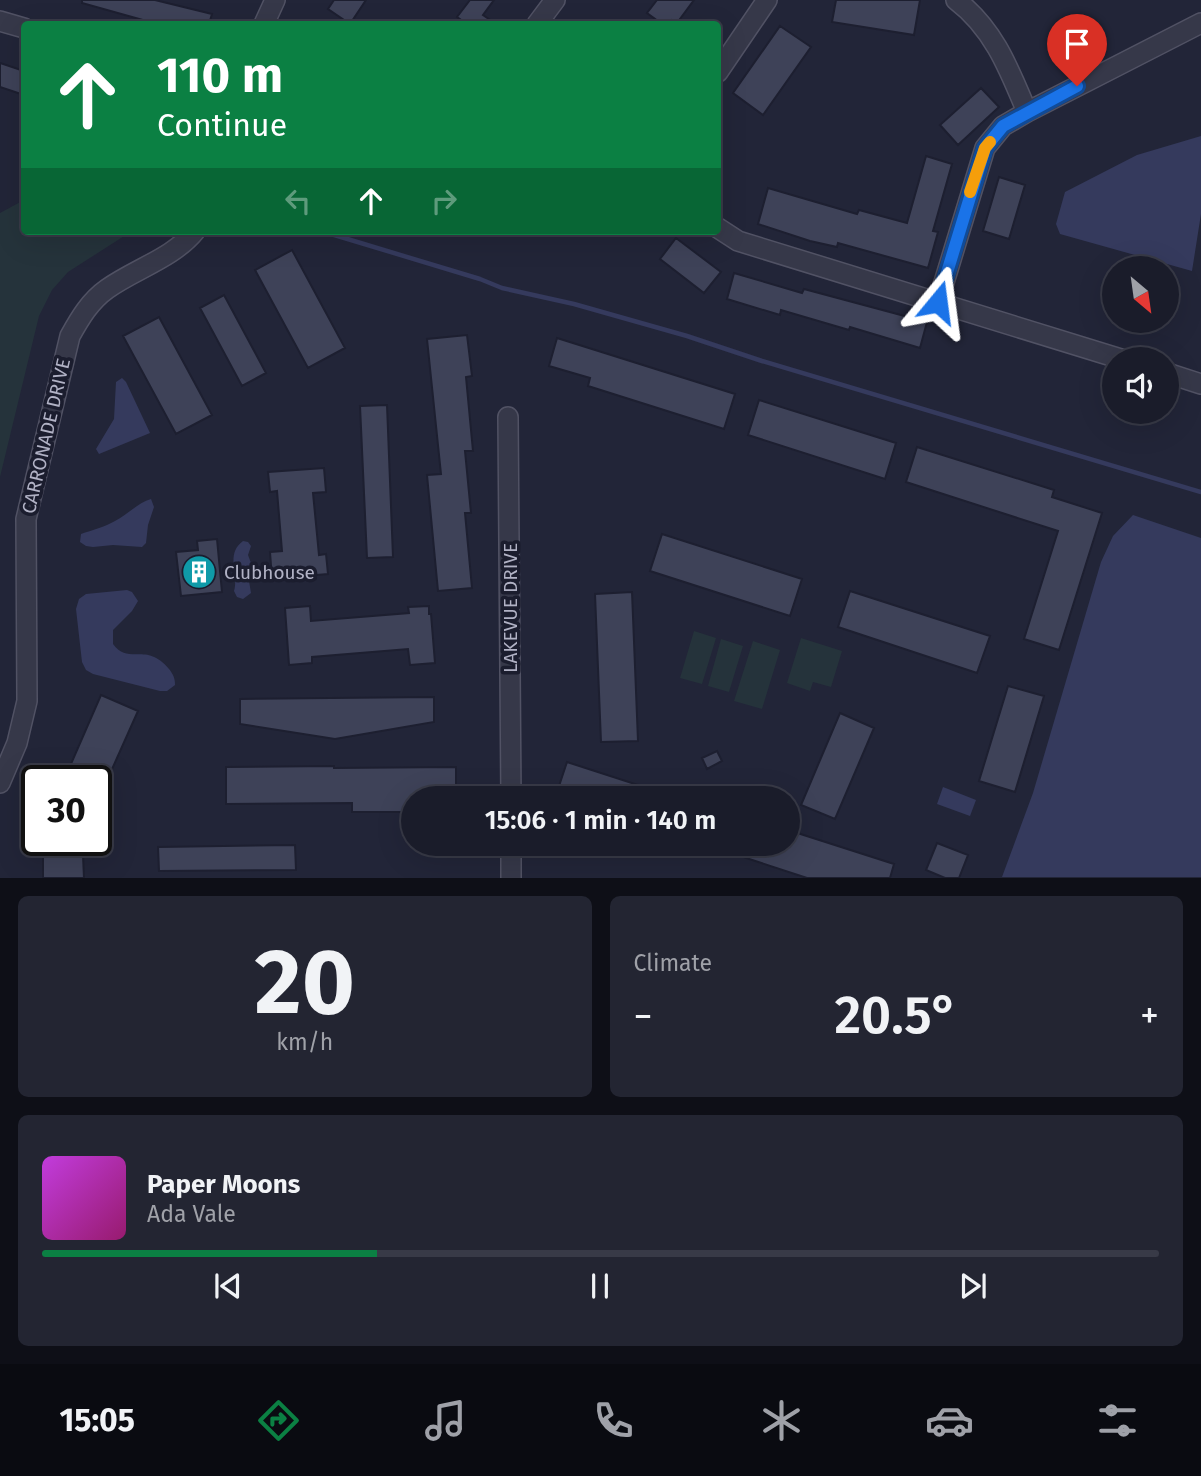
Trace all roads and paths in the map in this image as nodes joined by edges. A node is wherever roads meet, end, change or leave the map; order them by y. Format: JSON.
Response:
{"nodes":[{"id":1,"x":275,"y":0,"type":"edge"},
{"id":2,"x":555,"y":0,"type":"edge"},
{"id":3,"x":766,"y":0,"type":"edge"},
{"id":4,"x":956,"y":0,"type":"edge"},
{"id":5,"x":0,"y":21,"type":"edge"},
{"id":6,"x":265,"y":21,"type":"edge"},
{"id":7,"x":539,"y":21,"type":"edge"},
{"id":8,"x":1201,"y":23,"type":"edge"},
{"id":9,"x":21,"y":27,"type":"edge"},
{"id":10,"x":721,"y":68,"type":"edge"},
{"id":11,"x":1027,"y":111,"type":"junction"},
{"id":12,"x":721,"y":230,"type":"edge"},
{"id":13,"x":190,"y":235,"type":"edge"},
{"id":14,"x":938,"y":302,"type":"junction"},
{"id":15,"x":1102,"y":353,"type":"edge"},
{"id":16,"x":1179,"y":377,"type":"edge"},
{"id":17,"x":1201,"y":384,"type":"edge"},
{"id":18,"x":508,"y":417,"type":"dead end"},
{"id":19,"x":0,"y":783,"type":"edge"},
{"id":20,"x":511,"y":786,"type":"edge"},
{"id":21,"x":511,"y":856,"type":"edge"},
{"id":22,"x":511,"y":877,"type":"edge"}],
"edges":[{"from":1,"to":6,"type":"street"},
{"from":2,"to":7,"type":"street"},
{"from":3,"to":10,"type":"street"},
{"from":4,"to":11,"type":"street"},
{"from":5,"to":9,"type":"street"},
{"from":8,"to":11,"type":"street"},
{"from":11,"to":14,"type":"street"},
{"from":12,"to":14,"type":"street"},
{"from":13,"to":19,"type":"street","name":"CARRONADE DRIVE"},
{"from":14,"to":15,"type":"street"},
{"from":16,"to":17,"type":"street"},
{"from":18,"to":20,"type":"street","name":"LAKEVUE DRIVE"},
{"from":21,"to":22,"type":"street"}]}
